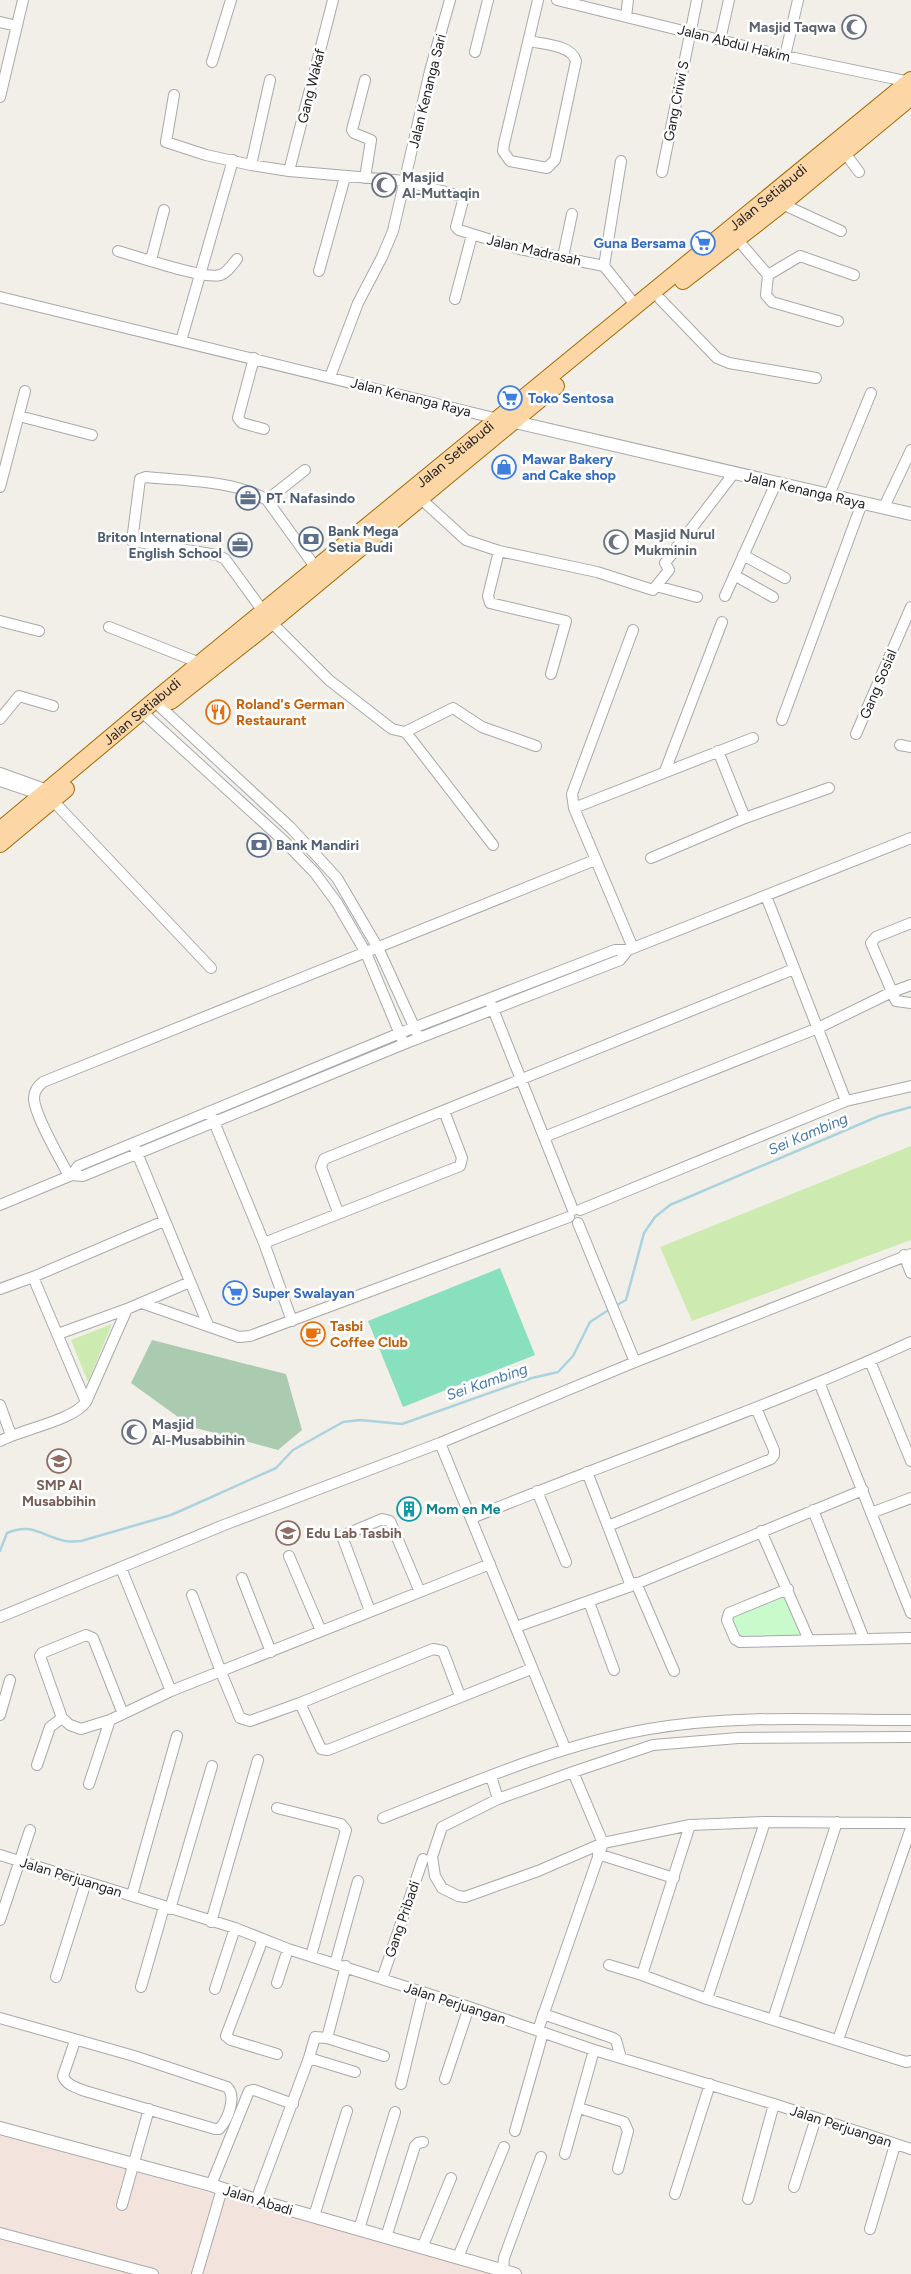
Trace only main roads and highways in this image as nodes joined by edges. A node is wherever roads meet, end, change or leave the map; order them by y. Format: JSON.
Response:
{"nodes":[{"id":1,"x":910,"y":86,"type":"edge"},
{"id":2,"x":741,"y":230,"type":"junction"},
{"id":3,"x":506,"y":420,"type":"junction"},
{"id":4,"x":268,"y":617,"type":"junction"},
{"id":5,"x":152,"y":710,"type":"junction"},
{"id":6,"x":51,"y":798,"type":"junction"},
{"id":7,"x":0,"y":830,"type":"edge"},
{"id":8,"x":0,"y":844,"type":"edge"}],
"edges":[{"from":1,"to":2,"type":"main road","name":"Jalan Setiabudi"},
{"from":1,"to":2,"type":"main road","name":"Jalan Setiabudi"},
{"from":2,"to":3,"type":"main road","name":"Jalan Setiabudi"},
{"from":2,"to":3,"type":"main road","name":"Jalan Setiabudi"},
{"from":3,"to":4,"type":"main road","name":"Jalan Setiabudi"},
{"from":3,"to":4,"type":"main road","name":"Jalan Setiabudi"},
{"from":4,"to":5,"type":"main road","name":"Jalan Setiabudi"},
{"from":4,"to":5,"type":"main road","name":"Jalan Setiabudi"},
{"from":5,"to":6,"type":"main road","name":"Jalan Setiabudi"},
{"from":6,"to":7,"type":"main road","name":"Jalan Setiabudi"},
{"from":6,"to":8,"type":"main road","name":"Jalan Setiabudi"}]}
